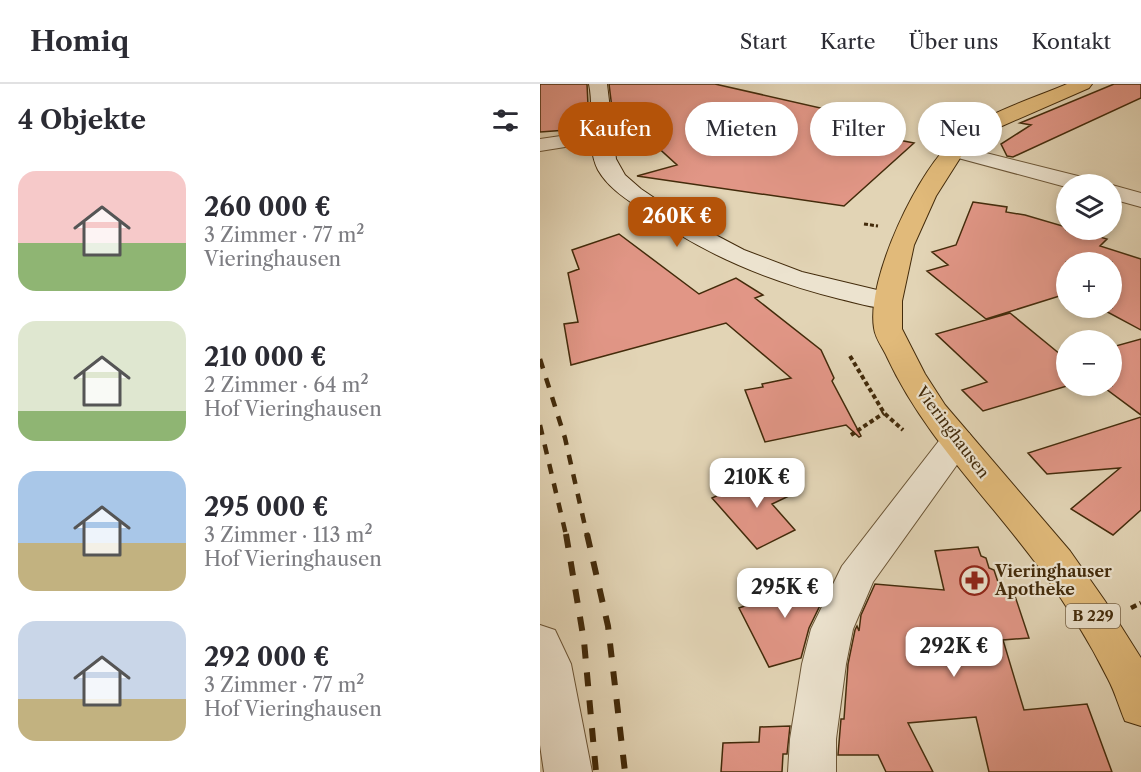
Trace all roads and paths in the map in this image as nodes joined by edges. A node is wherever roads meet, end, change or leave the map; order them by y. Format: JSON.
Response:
{"nodes":[{"id":1,"x":598,"y":84,"type":"edge"},
{"id":2,"x":1083,"y":84,"type":"edge"},
{"id":3,"x":599,"y":102,"type":"edge"},
{"id":4,"x":1002,"y":119,"type":"edge"},
{"id":5,"x":558,"y":142,"type":"edge"},
{"id":6,"x":540,"y":145,"type":"edge"},
{"id":7,"x":604,"y":156,"type":"edge"},
{"id":8,"x":951,"y":156,"type":"edge"},
{"id":9,"x":973,"y":156,"type":"edge"},
{"id":10,"x":1056,"y":177,"type":"edge"},
{"id":11,"x":1122,"y":195,"type":"edge"},
{"id":12,"x":1141,"y":200,"type":"edge"},
{"id":13,"x":864,"y":224,"type":"dead end"},
{"id":14,"x":880,"y":226,"type":"dead end"},
{"id":15,"x":888,"y":301,"type":"junction"},
{"id":16,"x":850,"y":356,"type":"dead end"},
{"id":17,"x":884,"y":413,"type":"junction"},
{"id":18,"x":903,"y":430,"type":"dead end"},
{"id":19,"x":851,"y":435,"type":"dead end"},
{"id":20,"x":957,"y":441,"type":"junction"},
{"id":21,"x":540,"y":642,"type":"edge"},
{"id":22,"x":1141,"y":707,"type":"edge"},
{"id":23,"x":568,"y":772,"type":"edge"},
{"id":24,"x":812,"y":772,"type":"edge"}],
"edges":[{"from":1,"to":3,"type":"main road"},
{"from":2,"to":4,"type":"main road","number":"B 229"},
{"from":5,"to":6,"type":"main road"},
{"from":7,"to":15,"type":"main road"},
{"from":8,"to":15,"type":"main road","number":"B 229"},
{"from":9,"to":10,"type":"main road"},
{"from":11,"to":12,"type":"main road"},
{"from":13,"to":14,"type":"path"},
{"from":15,"to":20,"type":"main road","name":"Vieringhausen","number":"B 229"},
{"from":16,"to":17,"type":"path"},
{"from":17,"to":18,"type":"path"},
{"from":17,"to":19,"type":"path"},
{"from":20,"to":22,"type":"main road","name":"Vieringhausen","number":"B 229"},
{"from":20,"to":24,"type":"main road"},
{"from":21,"to":23,"type":"main road"}]}
